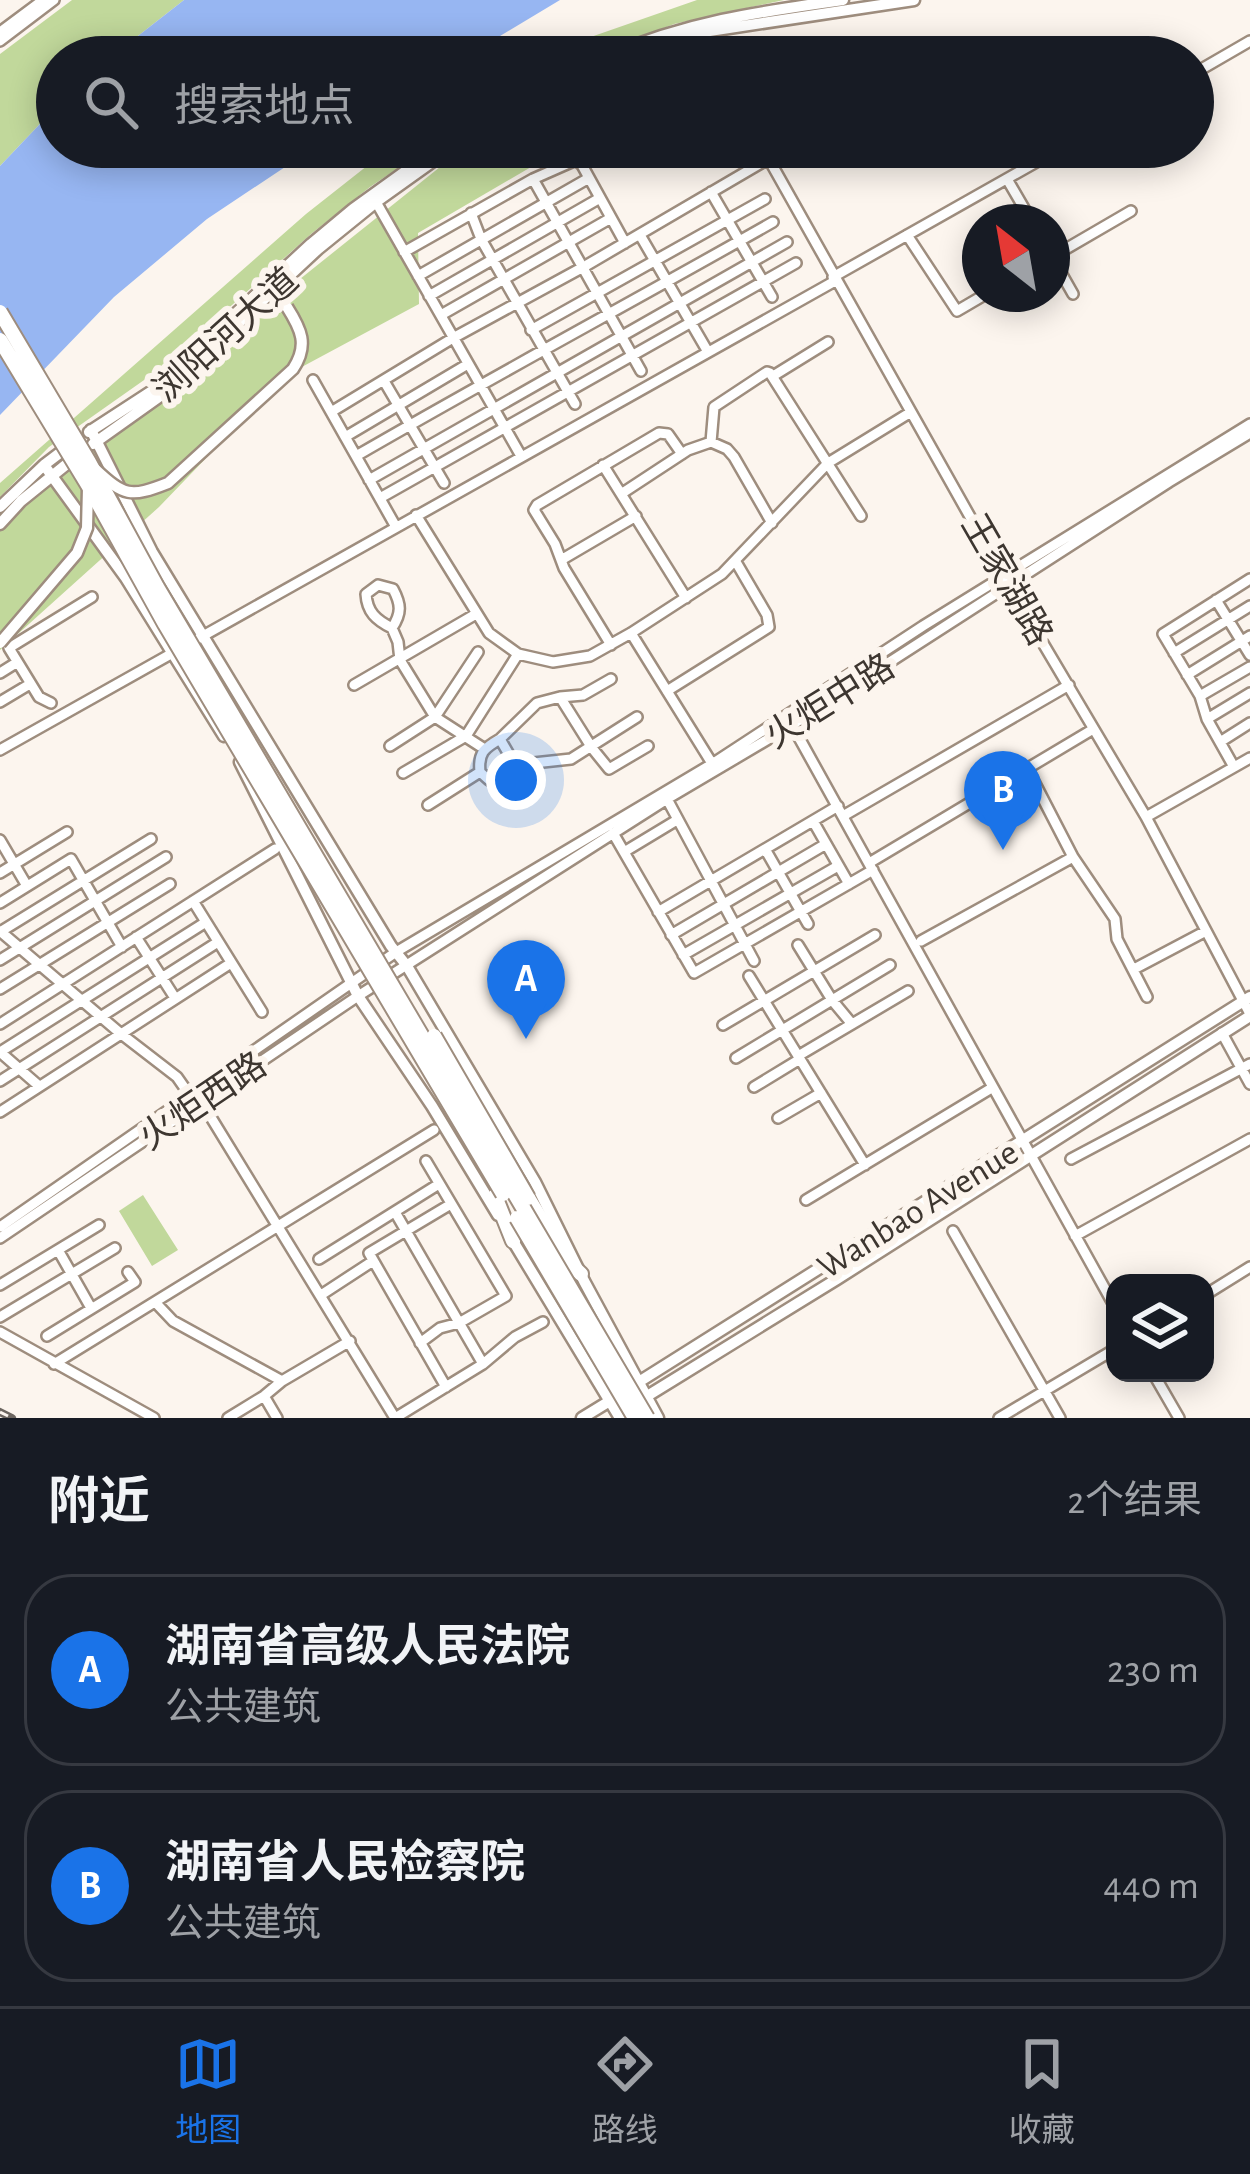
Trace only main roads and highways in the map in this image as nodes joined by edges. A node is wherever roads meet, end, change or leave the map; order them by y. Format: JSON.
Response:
{"nodes":[{"id":1,"x":843,"y":0,"type":"edge"},
{"id":2,"x":914,"y":0,"type":"edge"},
{"id":3,"x":701,"y":28,"type":"junction"},
{"id":4,"x":675,"y":36,"type":"edge"},
{"id":5,"x":680,"y":36,"type":"edge"},
{"id":6,"x":410,"y":168,"type":"edge"},
{"id":7,"x":424,"y":168,"type":"edge"},
{"id":8,"x":270,"y":287,"type":"junction"},
{"id":9,"x":0,"y":312,"type":"edge"},
{"id":10,"x":0,"y":340,"type":"edge"},
{"id":11,"x":93,"y":436,"type":"junction"},
{"id":12,"x":89,"y":462,"type":"junction"},
{"id":13,"x":48,"y":470,"type":"junction"},
{"id":14,"x":88,"y":485,"type":"junction"},
{"id":15,"x":0,"y":507,"type":"edge"},
{"id":16,"x":0,"y":524,"type":"edge"},
{"id":17,"x":0,"y":643,"type":"edge"},
{"id":18,"x":375,"y":965,"type":"junction"},
{"id":19,"x":1246,"y":999,"type":"edge"},
{"id":20,"x":1250,"y":1015,"type":"edge"},
{"id":21,"x":513,"y":1241,"type":"junction"},
{"id":22,"x":581,"y":1274,"type":"junction"},
{"id":23,"x":638,"y":1383,"type":"junction"},
{"id":24,"x":646,"y":1397,"type":"junction"},
{"id":25,"x":610,"y":1401,"type":"junction"},
{"id":26,"x":616,"y":1416,"type":"edge"},
{"id":27,"x":582,"y":1418,"type":"edge"},
{"id":28,"x":635,"y":1418,"type":"edge"},
{"id":29,"x":646,"y":1418,"type":"edge"},
{"id":30,"x":658,"y":1418,"type":"edge"}],
"edges":[{"from":1,"to":3,"type":"main road"},
{"from":2,"to":3,"type":"main road"},
{"from":3,"to":4,"type":"main road"},
{"from":3,"to":5,"type":"main road"},
{"from":6,"to":8,"type":"main road","name":"浏阳河大道"},
{"from":7,"to":8,"type":"main road","name":"浏阳河大道"},
{"from":8,"to":11,"type":"main road","name":"浏阳河大道"},
{"from":8,"to":12,"type":"main road","bridge":true},
{"from":9,"to":12,"type":"highway","bridge":true},
{"from":10,"to":14,"type":"highway","bridge":true},
{"from":11,"to":13,"type":"main road","name":"浏阳河大道"},
{"from":11,"to":22,"type":"main road"},
{"from":12,"to":18,"type":"highway","bridge":true},
{"from":13,"to":15,"type":"main road","name":"浏阳河大道"},
{"from":13,"to":16,"type":"main road","name":"浏阳河大道"},
{"from":13,"to":21,"type":"main road"},
{"from":14,"to":17,"type":"main road","bridge":true},
{"from":14,"to":18,"type":"highway","bridge":true},
{"from":18,"to":21,"type":"highway","bridge":true},
{"from":18,"to":22,"type":"highway","bridge":true},
{"from":18,"to":28,"type":"highway","bridge":true},
{"from":18,"to":29,"type":"highway","bridge":true},
{"from":19,"to":23,"type":"main road","name":"Wanbao Avenue"},
{"from":20,"to":24,"type":"main road","name":"Wanbao Avenue"},
{"from":21,"to":25,"type":"main road"},
{"from":22,"to":23,"type":"main road"},
{"from":23,"to":24,"type":"main road"},
{"from":23,"to":25,"type":"main road","name":"Wanbao Avenue"},
{"from":24,"to":26,"type":"main road","name":"Wanbao Avenue"},
{"from":24,"to":30,"type":"main road"},
{"from":25,"to":26,"type":"main road"},
{"from":25,"to":27,"type":"main road","name":"Wanbao Avenue"}]}
